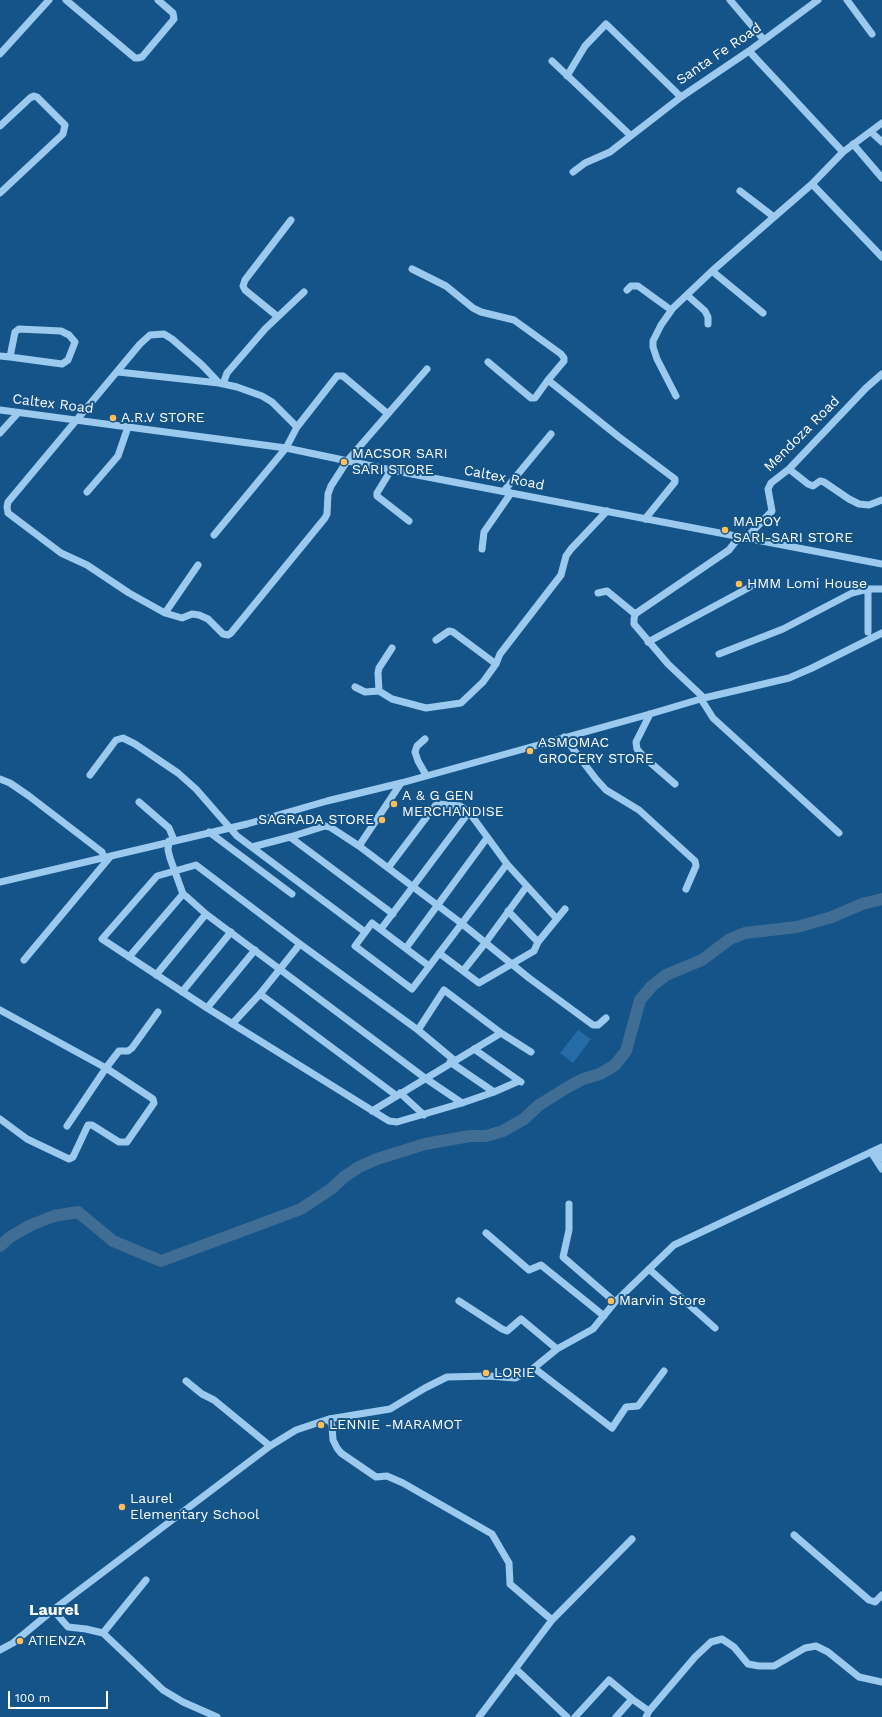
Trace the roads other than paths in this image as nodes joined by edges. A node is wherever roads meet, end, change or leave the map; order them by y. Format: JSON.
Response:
{"nodes":[{"id":1,"x":49,"y":0,"type":"edge"},
{"id":2,"x":66,"y":0,"type":"edge"},
{"id":3,"x":158,"y":0,"type":"edge"},
{"id":4,"x":730,"y":0,"type":"edge"},
{"id":5,"x":818,"y":0,"type":"edge"},
{"id":6,"x":847,"y":0,"type":"edge"},
{"id":7,"x":872,"y":34,"type":"dead end"},
{"id":8,"x":764,"y":40,"type":"junction"},
{"id":9,"x":2,"y":49,"type":"edge"},
{"id":10,"x":749,"y":51,"type":"junction"},
{"id":11,"x":552,"y":61,"type":"dead end"},
{"id":12,"x":567,"y":76,"type":"junction"},
{"id":13,"x":681,"y":97,"type":"junction"},
{"id":14,"x":882,"y":123,"type":"edge"},
{"id":15,"x":0,"y":126,"type":"edge"},
{"id":16,"x":871,"y":132,"type":"junction"},
{"id":17,"x":630,"y":135,"type":"junction"},
{"id":18,"x":882,"y":142,"type":"edge"},
{"id":19,"x":853,"y":144,"type":"junction"},
{"id":20,"x":843,"y":152,"type":"junction"},
{"id":21,"x":573,"y":172,"type":"dead end"},
{"id":22,"x":882,"y":178,"type":"edge"},
{"id":23,"x":812,"y":184,"type":"junction"},
{"id":24,"x":740,"y":191,"type":"dead end"},
{"id":25,"x":0,"y":193,"type":"edge"},
{"id":26,"x":774,"y":217,"type":"junction"},
{"id":27,"x":291,"y":220,"type":"dead end"},
{"id":28,"x":882,"y":256,"type":"edge"},
{"id":29,"x":412,"y":269,"type":"dead end"},
{"id":30,"x":712,"y":271,"type":"junction"},
{"id":31,"x":627,"y":290,"type":"dead end"},
{"id":32,"x":304,"y":292,"type":"dead end"},
{"id":33,"x":687,"y":295,"type":"junction"},
{"id":34,"x":671,"y":310,"type":"junction"},
{"id":35,"x":763,"y":314,"type":"dead end"},
{"id":36,"x":277,"y":316,"type":"junction"},
{"id":37,"x":708,"y":324,"type":"dead end"},
{"id":38,"x":0,"y":356,"type":"edge"},
{"id":39,"x":10,"y":357,"type":"junction"},
{"id":40,"x":488,"y":362,"type":"dead end"},
{"id":41,"x":427,"y":369,"type":"dead end"},
{"id":42,"x":118,"y":372,"type":"junction"},
{"id":43,"x":882,"y":374,"type":"edge"},
{"id":44,"x":548,"y":380,"type":"junction"},
{"id":45,"x":221,"y":384,"type":"junction"},
{"id":46,"x":676,"y":396,"type":"dead end"},
{"id":47,"x":0,"y":410,"type":"edge"},
{"id":48,"x":18,"y":413,"type":"junction"},
{"id":49,"x":388,"y":414,"type":"junction"},
{"id":50,"x":77,"y":420,"type":"junction"},
{"id":51,"x":128,"y":427,"type":"junction"},
{"id":52,"x":298,"y":427,"type":"junction"},
{"id":53,"x":0,"y":433,"type":"edge"},
{"id":54,"x":551,"y":434,"type":"dead end"},
{"id":55,"x":286,"y":448,"type":"junction"},
{"id":56,"x":347,"y":461,"type":"junction"},
{"id":57,"x":789,"y":469,"type":"junction"},
{"id":58,"x":391,"y":470,"type":"junction"},
{"id":59,"x":87,"y":492,"type":"dead end"},
{"id":60,"x":507,"y":492,"type":"junction"},
{"id":61,"x":882,"y":500,"type":"edge"},
{"id":62,"x":607,"y":511,"type":"junction"},
{"id":63,"x":644,"y":518,"type":"junction"},
{"id":64,"x":409,"y":521,"type":"dead end"},
{"id":65,"x":214,"y":535,"type":"dead end"},
{"id":66,"x":743,"y":537,"type":"junction"},
{"id":67,"x":482,"y":549,"type":"dead end"},
{"id":68,"x":882,"y":564,"type":"edge"},
{"id":69,"x":198,"y":565,"type":"dead end"},
{"id":70,"x":750,"y":587,"type":"dead end"},
{"id":71,"x":868,"y":589,"type":"junction"},
{"id":72,"x":882,"y":589,"type":"edge"},
{"id":73,"x":598,"y":594,"type":"dead end"},
{"id":74,"x":165,"y":613,"type":"junction"},
{"id":75,"x":636,"y":614,"type":"junction"},
{"id":76,"x":868,"y":632,"type":"dead end"},
{"id":77,"x":882,"y":633,"type":"edge"},
{"id":78,"x":436,"y":640,"type":"dead end"},
{"id":79,"x":648,"y":642,"type":"junction"},
{"id":80,"x":392,"y":648,"type":"dead end"},
{"id":81,"x":719,"y":654,"type":"dead end"},
{"id":82,"x":496,"y":664,"type":"junction"},
{"id":83,"x":354,"y":687,"type":"dead end"},
{"id":84,"x":379,"y":691,"type":"junction"},
{"id":85,"x":703,"y":698,"type":"junction"},
{"id":86,"x":650,"y":714,"type":"junction"},
{"id":87,"x":564,"y":737,"type":"junction"},
{"id":88,"x":425,"y":739,"type":"dead end"},
{"id":89,"x":90,"y":775,"type":"dead end"},
{"id":90,"x":426,"y":775,"type":"junction"},
{"id":91,"x":0,"y":779,"type":"edge"},
{"id":92,"x":401,"y":783,"type":"junction"},
{"id":93,"x":675,"y":784,"type":"dead end"},
{"id":94,"x":139,"y":802,"type":"dead end"},
{"id":95,"x":469,"y":812,"type":"junction"},
{"id":96,"x":229,"y":828,"type":"junction"},
{"id":97,"x":209,"y":832,"type":"junction"},
{"id":98,"x":839,"y":833,"type":"dead end"},
{"id":99,"x":290,"y":837,"type":"junction"},
{"id":100,"x":487,"y":838,"type":"junction"},
{"id":101,"x":171,"y":841,"type":"junction"},
{"id":102,"x":359,"y":846,"type":"junction"},
{"id":103,"x":252,"y":847,"type":"junction"},
{"id":104,"x":107,"y":858,"type":"junction"},
{"id":105,"x":507,"y":864,"type":"junction"},
{"id":106,"x":388,"y":868,"type":"junction"},
{"id":107,"x":175,"y":871,"type":"junction"},
{"id":108,"x":0,"y":882,"type":"edge"},
{"id":109,"x":527,"y":886,"type":"junction"},
{"id":110,"x":412,"y":887,"type":"junction"},
{"id":111,"x":686,"y":890,"type":"dead end"},
{"id":112,"x":183,"y":894,"type":"junction"},
{"id":113,"x":292,"y":894,"type":"dead end"},
{"id":114,"x":436,"y":905,"type":"junction"},
{"id":115,"x":565,"y":909,"type":"dead end"},
{"id":116,"x":508,"y":911,"type":"junction"},
{"id":117,"x":206,"y":914,"type":"junction"},
{"id":118,"x":393,"y":914,"type":"junction"},
{"id":119,"x":557,"y":919,"type":"junction"},
{"id":120,"x":461,"y":923,"type":"junction"},
{"id":121,"x":381,"y":929,"type":"junction"},
{"id":122,"x":231,"y":932,"type":"junction"},
{"id":123,"x":365,"y":932,"type":"junction"},
{"id":124,"x":486,"y":942,"type":"junction"},
{"id":125,"x":538,"y":942,"type":"junction"},
{"id":126,"x":300,"y":944,"type":"junction"},
{"id":127,"x":406,"y":948,"type":"junction"},
{"id":128,"x":255,"y":950,"type":"junction"},
{"id":129,"x":439,"y":953,"type":"junction"},
{"id":130,"x":129,"y":957,"type":"junction"},
{"id":131,"x":24,"y":960,"type":"dead end"},
{"id":132,"x":511,"y":964,"type":"junction"},
{"id":133,"x":429,"y":966,"type":"junction"},
{"id":134,"x":280,"y":968,"type":"junction"},
{"id":135,"x":463,"y":971,"type":"junction"},
{"id":136,"x":156,"y":975,"type":"junction"},
{"id":137,"x":182,"y":992,"type":"junction"},
{"id":138,"x":260,"y":994,"type":"junction"},
{"id":139,"x":206,"y":1008,"type":"junction"},
{"id":140,"x":0,"y":1010,"type":"edge"},
{"id":141,"x":158,"y":1012,"type":"dead end"},
{"id":142,"x":606,"y":1018,"type":"dead end"},
{"id":143,"x":232,"y":1024,"type":"junction"},
{"id":144,"x":418,"y":1030,"type":"junction"},
{"id":145,"x":501,"y":1033,"type":"junction"},
{"id":146,"x":474,"y":1049,"type":"junction"},
{"id":147,"x":531,"y":1052,"type":"dead end"},
{"id":148,"x":452,"y":1061,"type":"junction"},
{"id":149,"x":106,"y":1068,"type":"junction"},
{"id":150,"x":425,"y":1078,"type":"junction"},
{"id":151,"x":494,"y":1092,"type":"junction"},
{"id":152,"x":398,"y":1094,"type":"junction"},
{"id":153,"x":462,"y":1103,"type":"junction"},
{"id":154,"x":372,"y":1110,"type":"junction"},
{"id":155,"x":424,"y":1115,"type":"junction"},
{"id":156,"x":0,"y":1119,"type":"edge"},
{"id":157,"x":66,"y":1126,"type":"dead end"},
{"id":158,"x":880,"y":1148,"type":"edge"},
{"id":159,"x":871,"y":1152,"type":"junction"},
{"id":160,"x":882,"y":1158,"type":"edge"},
{"id":161,"x":882,"y":1169,"type":"edge"},
{"id":162,"x":569,"y":1204,"type":"dead end"},
{"id":163,"x":486,"y":1233,"type":"dead end"},
{"id":164,"x":649,"y":1269,"type":"junction"},
{"id":165,"x":459,"y":1301,"type":"dead end"},
{"id":166,"x":615,"y":1302,"type":"junction"},
{"id":167,"x":604,"y":1316,"type":"junction"},
{"id":168,"x":714,"y":1328,"type":"dead end"},
{"id":169,"x":557,"y":1349,"type":"junction"},
{"id":170,"x":534,"y":1368,"type":"junction"},
{"id":171,"x":664,"y":1371,"type":"dead end"},
{"id":172,"x":186,"y":1381,"type":"dead end"},
{"id":173,"x":329,"y":1419,"type":"junction"},
{"id":174,"x":270,"y":1446,"type":"junction"},
{"id":175,"x":794,"y":1535,"type":"dead end"},
{"id":176,"x":632,"y":1539,"type":"dead end"},
{"id":177,"x":146,"y":1580,"type":"dead end"},
{"id":178,"x":882,"y":1595,"type":"edge"},
{"id":179,"x":52,"y":1610,"type":"junction"},
{"id":180,"x":552,"y":1620,"type":"junction"},
{"id":181,"x":103,"y":1634,"type":"junction"},
{"id":182,"x":0,"y":1650,"type":"edge"},
{"id":183,"x":516,"y":1669,"type":"junction"},
{"id":184,"x":882,"y":1682,"type":"edge"},
{"id":185,"x":632,"y":1699,"type":"junction"},
{"id":186,"x":647,"y":1714,"type":"edge"},
{"id":187,"x":217,"y":1717,"type":"edge"},
{"id":188,"x":479,"y":1717,"type":"edge"},
{"id":189,"x":567,"y":1717,"type":"edge"},
{"id":190,"x":575,"y":1717,"type":"edge"},
{"id":191,"x":616,"y":1717,"type":"edge"}],
"edges":[{"from":1,"to":9,"type":"street"},
{"from":2,"to":3,"type":"street"},
{"from":4,"to":8,"type":"street"},
{"from":5,"to":8,"type":"street","name":"Santa Fe Road"},
{"from":6,"to":7,"type":"street"},
{"from":8,"to":10,"type":"street","name":"Santa Fe Road"},
{"from":10,"to":13,"type":"street","name":"Santa Fe Road"},
{"from":10,"to":20,"type":"street"},
{"from":11,"to":12,"type":"street"},
{"from":12,"to":13,"type":"street","name":"Santa Fe Road"},
{"from":12,"to":17,"type":"street"},
{"from":13,"to":17,"type":"street"},
{"from":14,"to":16,"type":"street"},
{"from":15,"to":25,"type":"street"},
{"from":16,"to":18,"type":"street"},
{"from":16,"to":19,"type":"street"},
{"from":17,"to":21,"type":"street"},
{"from":19,"to":20,"type":"street"},
{"from":19,"to":22,"type":"street"},
{"from":20,"to":23,"type":"street"},
{"from":23,"to":26,"type":"street"},
{"from":23,"to":28,"type":"street"},
{"from":24,"to":26,"type":"street"},
{"from":26,"to":30,"type":"street"},
{"from":27,"to":36,"type":"street"},
{"from":29,"to":44,"type":"street"},
{"from":30,"to":33,"type":"street"},
{"from":30,"to":35,"type":"street"},
{"from":31,"to":34,"type":"street"},
{"from":32,"to":36,"type":"street"},
{"from":33,"to":34,"type":"street"},
{"from":33,"to":37,"type":"street"},
{"from":34,"to":46,"type":"street"},
{"from":36,"to":45,"type":"street"},
{"from":38,"to":39,"type":"street"},
{"from":39,"to":39,"type":"street"},
{"from":40,"to":44,"type":"street"},
{"from":41,"to":49,"type":"street"},
{"from":42,"to":45,"type":"street"},
{"from":42,"to":45,"type":"street"},
{"from":42,"to":50,"type":"street"},
{"from":43,"to":57,"type":"street","name":"Mendoza Road"},
{"from":44,"to":63,"type":"street"},
{"from":45,"to":52,"type":"street"},
{"from":47,"to":48,"type":"street","name":"Caltex Road"},
{"from":48,"to":50,"type":"street","name":"Caltex Road"},
{"from":48,"to":53,"type":"street"},
{"from":49,"to":52,"type":"street"},
{"from":49,"to":56,"type":"street"},
{"from":50,"to":51,"type":"street","name":"Caltex Road"},
{"from":50,"to":74,"type":"street"},
{"from":51,"to":55,"type":"street","name":"Caltex Road"},
{"from":51,"to":59,"type":"street"},
{"from":52,"to":55,"type":"street"},
{"from":54,"to":60,"type":"street"},
{"from":55,"to":56,"type":"street","name":"Caltex Road"},
{"from":55,"to":65,"type":"street"},
{"from":56,"to":58,"type":"street","name":"Caltex Road"},
{"from":56,"to":74,"type":"street"},
{"from":57,"to":61,"type":"street"},
{"from":57,"to":66,"type":"street","name":"Mendoza Road"},
{"from":58,"to":60,"type":"street","name":"Caltex Road"},
{"from":58,"to":64,"type":"street"},
{"from":60,"to":62,"type":"street","name":"Caltex Road"},
{"from":60,"to":67,"type":"street"},
{"from":62,"to":63,"type":"street","name":"Caltex Road"},
{"from":62,"to":82,"type":"street"},
{"from":63,"to":66,"type":"street","name":"Caltex Road"},
{"from":66,"to":68,"type":"street","name":"Caltex Road"},
{"from":66,"to":75,"type":"street"},
{"from":69,"to":74,"type":"street"},
{"from":70,"to":79,"type":"street"},
{"from":71,"to":72,"type":"street"},
{"from":71,"to":76,"type":"street"},
{"from":71,"to":81,"type":"street"},
{"from":73,"to":75,"type":"street"},
{"from":75,"to":79,"type":"street"},
{"from":77,"to":85,"type":"street"},
{"from":78,"to":82,"type":"street"},
{"from":79,"to":85,"type":"street"},
{"from":80,"to":84,"type":"street"},
{"from":82,"to":84,"type":"street"},
{"from":83,"to":84,"type":"street"},
{"from":85,"to":86,"type":"street"},
{"from":85,"to":98,"type":"street"},
{"from":86,"to":87,"type":"street"},
{"from":86,"to":93,"type":"street"},
{"from":87,"to":90,"type":"street"},
{"from":87,"to":111,"type":"street"},
{"from":88,"to":90,"type":"street"},
{"from":89,"to":96,"type":"street"},
{"from":90,"to":92,"type":"street"},
{"from":91,"to":104,"type":"street"},
{"from":92,"to":96,"type":"street"},
{"from":92,"to":102,"type":"street"},
{"from":94,"to":101,"type":"street"},
{"from":95,"to":100,"type":"street"},
{"from":95,"to":106,"type":"street"},
{"from":95,"to":110,"type":"street"},
{"from":96,"to":97,"type":"street"},
{"from":96,"to":103,"type":"street"},
{"from":97,"to":101,"type":"street"},
{"from":97,"to":113,"type":"street"},
{"from":99,"to":102,"type":"street"},
{"from":99,"to":103,"type":"street"},
{"from":99,"to":118,"type":"street"},
{"from":100,"to":105,"type":"street"},
{"from":100,"to":114,"type":"street"},
{"from":101,"to":104,"type":"street"},
{"from":101,"to":107,"type":"street"},
{"from":102,"to":106,"type":"street"},
{"from":103,"to":123,"type":"street"},
{"from":104,"to":108,"type":"street"},
{"from":104,"to":131,"type":"street"},
{"from":105,"to":109,"type":"street"},
{"from":105,"to":120,"type":"street"},
{"from":106,"to":110,"type":"street"},
{"from":107,"to":112,"type":"street"},
{"from":107,"to":126,"type":"street"},
{"from":107,"to":130,"type":"street"},
{"from":109,"to":116,"type":"street"},
{"from":109,"to":119,"type":"street"},
{"from":110,"to":114,"type":"street"},
{"from":110,"to":118,"type":"street"},
{"from":112,"to":117,"type":"street"},
{"from":112,"to":130,"type":"street"},
{"from":114,"to":120,"type":"street"},
{"from":114,"to":127,"type":"street"},
{"from":115,"to":119,"type":"street"},
{"from":116,"to":124,"type":"street"},
{"from":116,"to":125,"type":"street"},
{"from":117,"to":122,"type":"street"},
{"from":117,"to":136,"type":"street"},
{"from":118,"to":121,"type":"street"},
{"from":119,"to":125,"type":"street"},
{"from":120,"to":124,"type":"street"},
{"from":120,"to":129,"type":"street"},
{"from":121,"to":123,"type":"street"},
{"from":121,"to":127,"type":"street"},
{"from":122,"to":128,"type":"street"},
{"from":122,"to":137,"type":"street"},
{"from":123,"to":133,"type":"street"},
{"from":124,"to":132,"type":"street"},
{"from":124,"to":135,"type":"street"},
{"from":125,"to":132,"type":"street"},
{"from":126,"to":134,"type":"street"},
{"from":126,"to":144,"type":"street"},
{"from":127,"to":133,"type":"street"},
{"from":128,"to":134,"type":"street"},
{"from":128,"to":139,"type":"street"},
{"from":129,"to":133,"type":"street"},
{"from":129,"to":135,"type":"street"},
{"from":130,"to":136,"type":"street"},
{"from":132,"to":135,"type":"street"},
{"from":132,"to":142,"type":"street"},
{"from":134,"to":138,"type":"street"},
{"from":134,"to":150,"type":"street"},
{"from":136,"to":137,"type":"street"},
{"from":137,"to":139,"type":"street"},
{"from":138,"to":143,"type":"street"},
{"from":138,"to":152,"type":"street"},
{"from":139,"to":143,"type":"street"},
{"from":140,"to":149,"type":"street"},
{"from":141,"to":149,"type":"street"},
{"from":143,"to":154,"type":"street"},
{"from":144,"to":145,"type":"street"},
{"from":144,"to":148,"type":"street"},
{"from":145,"to":146,"type":"street"},
{"from":145,"to":147,"type":"street"},
{"from":146,"to":148,"type":"street"},
{"from":146,"to":151,"type":"street"},
{"from":148,"to":150,"type":"street"},
{"from":148,"to":151,"type":"street"},
{"from":149,"to":156,"type":"street"},
{"from":149,"to":157,"type":"street"},
{"from":150,"to":152,"type":"street"},
{"from":150,"to":153,"type":"street"},
{"from":151,"to":153,"type":"street"},
{"from":152,"to":154,"type":"street"},
{"from":152,"to":155,"type":"street"},
{"from":153,"to":155,"type":"street"},
{"from":154,"to":155,"type":"street"},
{"from":158,"to":159,"type":"street"},
{"from":158,"to":160,"type":"street"},
{"from":159,"to":161,"type":"street"},
{"from":159,"to":164,"type":"street"},
{"from":162,"to":166,"type":"street"},
{"from":163,"to":167,"type":"street"},
{"from":164,"to":166,"type":"street"},
{"from":164,"to":168,"type":"street"},
{"from":165,"to":169,"type":"street"},
{"from":166,"to":167,"type":"street"},
{"from":167,"to":169,"type":"street"},
{"from":169,"to":170,"type":"street"},
{"from":170,"to":171,"type":"street"},
{"from":170,"to":173,"type":"street"},
{"from":172,"to":174,"type":"street"},
{"from":173,"to":174,"type":"street"},
{"from":173,"to":180,"type":"street"},
{"from":174,"to":179,"type":"street"},
{"from":175,"to":178,"type":"street"},
{"from":176,"to":180,"type":"street"},
{"from":177,"to":181,"type":"street"},
{"from":179,"to":181,"type":"street"},
{"from":179,"to":182,"type":"street"},
{"from":180,"to":183,"type":"street"},
{"from":181,"to":187,"type":"street"},
{"from":183,"to":188,"type":"street"},
{"from":183,"to":189,"type":"street"},
{"from":184,"to":186,"type":"street"},
{"from":185,"to":186,"type":"street"},
{"from":185,"to":190,"type":"street"},
{"from":185,"to":191,"type":"street"}]}
